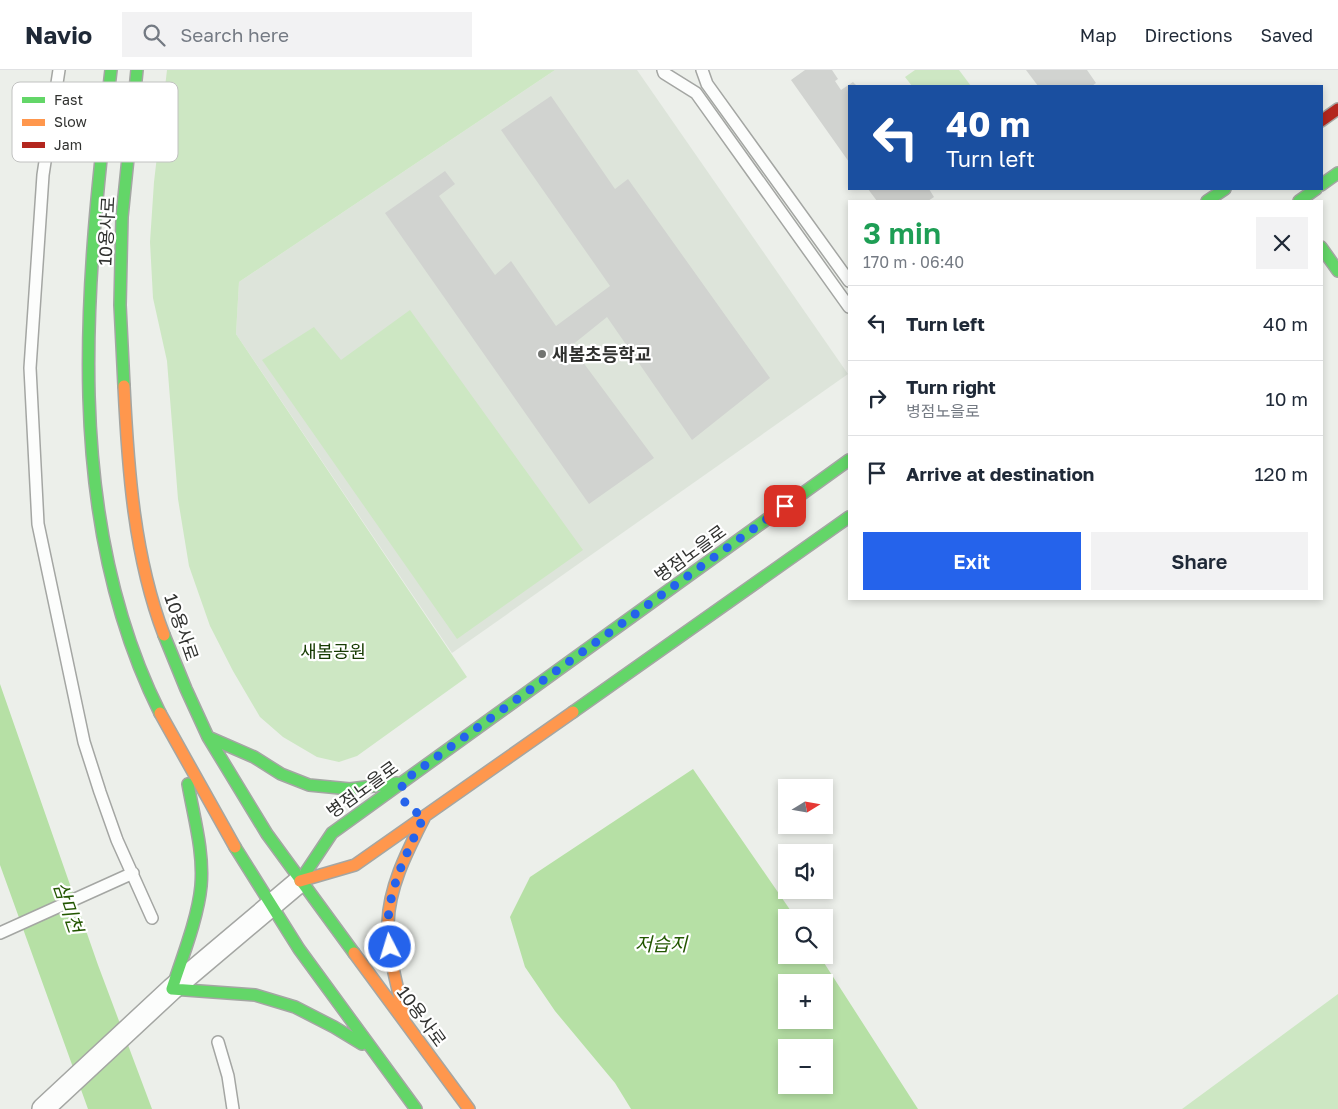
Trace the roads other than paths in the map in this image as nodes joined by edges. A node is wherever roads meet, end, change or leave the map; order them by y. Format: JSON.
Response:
{"nodes":[{"id":1,"x":663,"y":70,"type":"edge"},
{"id":2,"x":702,"y":70,"type":"edge"},
{"id":3,"x":1338,"y":109,"type":"edge"},
{"id":4,"x":1323,"y":120,"type":"edge"},
{"id":5,"x":45,"y":162,"type":"edge"},
{"id":6,"x":100,"y":162,"type":"edge"},
{"id":7,"x":128,"y":162,"type":"edge"},
{"id":8,"x":1338,"y":174,"type":"edge"},
{"id":9,"x":1323,"y":184,"type":"edge"},
{"id":10,"x":1224,"y":190,"type":"edge"},
{"id":11,"x":1314,"y":190,"type":"edge"},
{"id":12,"x":1208,"y":200,"type":"edge"},
{"id":13,"x":1300,"y":200,"type":"edge"},
{"id":14,"x":1323,"y":250,"type":"edge"},
{"id":15,"x":1338,"y":271,"type":"edge"},
{"id":16,"x":848,"y":281,"type":"edge"},
{"id":17,"x":848,"y":306,"type":"edge"},
{"id":18,"x":848,"y":461,"type":"edge"},
{"id":19,"x":848,"y":518,"type":"edge"},
{"id":20,"x":208,"y":737,"type":"junction"},
{"id":21,"x":181,"y":754,"type":"junction"},
{"id":22,"x":223,"y":761,"type":"junction"},
{"id":23,"x":194,"y":775,"type":"junction"},
{"id":24,"x":402,"y":782,"type":"junction"},
{"id":25,"x":402,"y":797,"type":"dead end"},
{"id":26,"x":410,"y":810,"type":"dead end"},
{"id":27,"x":424,"y":816,"type":"junction"},
{"id":28,"x":133,"y":873,"type":"junction"},
{"id":29,"x":300,"y":881,"type":"junction"},
{"id":30,"x":272,"y":906,"type":"junction"},
{"id":31,"x":152,"y":918,"type":"dead end"},
{"id":32,"x":1,"y":930,"type":"edge"},
{"id":33,"x":172,"y":989,"type":"junction"},
{"id":34,"x":405,"y":1023,"type":"junction"},
{"id":35,"x":218,"y":1042,"type":"dead end"},
{"id":36,"x":371,"y":1050,"type":"junction"},
{"id":37,"x":43,"y":1109,"type":"edge"},
{"id":38,"x":233,"y":1109,"type":"edge"},
{"id":39,"x":416,"y":1109,"type":"edge"},
{"id":40,"x":469,"y":1109,"type":"edge"}],
"edges":[{"from":1,"to":17,"type":"lane"},
{"from":2,"to":16,"type":"lane"},
{"from":3,"to":4,"type":"street"},
{"from":5,"to":28,"type":"lane"},
{"from":6,"to":21,"type":"street","name":"10용사로"},
{"from":7,"to":20,"type":"street","name":"10용사로"},
{"from":8,"to":9,"type":"street"},
{"from":10,"to":12,"type":"street"},
{"from":11,"to":13,"type":"street"},
{"from":14,"to":15,"type":"street"},
{"from":18,"to":24,"type":"street","name":"병점노을로"},
{"from":19,"to":27,"type":"street"},
{"from":20,"to":22,"type":"street","name":"10용사로"},
{"from":20,"to":24,"type":"street"},
{"from":21,"to":23,"type":"street","name":"10용사로"},
{"from":21,"to":33,"type":"street"},
{"from":22,"to":23,"type":"street"},
{"from":22,"to":29,"type":"street","name":"10용사로"},
{"from":23,"to":30,"type":"street","name":"10용사로"},
{"from":24,"to":25,"type":"street"},
{"from":24,"to":29,"type":"street","name":"병점노을로"},
{"from":26,"to":27,"type":"street"},
{"from":27,"to":29,"type":"street"},
{"from":27,"to":34,"type":"street"},
{"from":28,"to":31,"type":"lane"},
{"from":28,"to":32,"type":"lane"},
{"from":29,"to":30,"type":"street"},
{"from":29,"to":34,"type":"street","name":"10용사로"},
{"from":30,"to":33,"type":"street"},
{"from":30,"to":36,"type":"street","name":"10용사로"},
{"from":33,"to":36,"type":"street"},
{"from":33,"to":37,"type":"street"},
{"from":34,"to":40,"type":"street","name":"10용사로"},
{"from":35,"to":38,"type":"lane"},
{"from":36,"to":39,"type":"street","name":"10용사로"}]}
